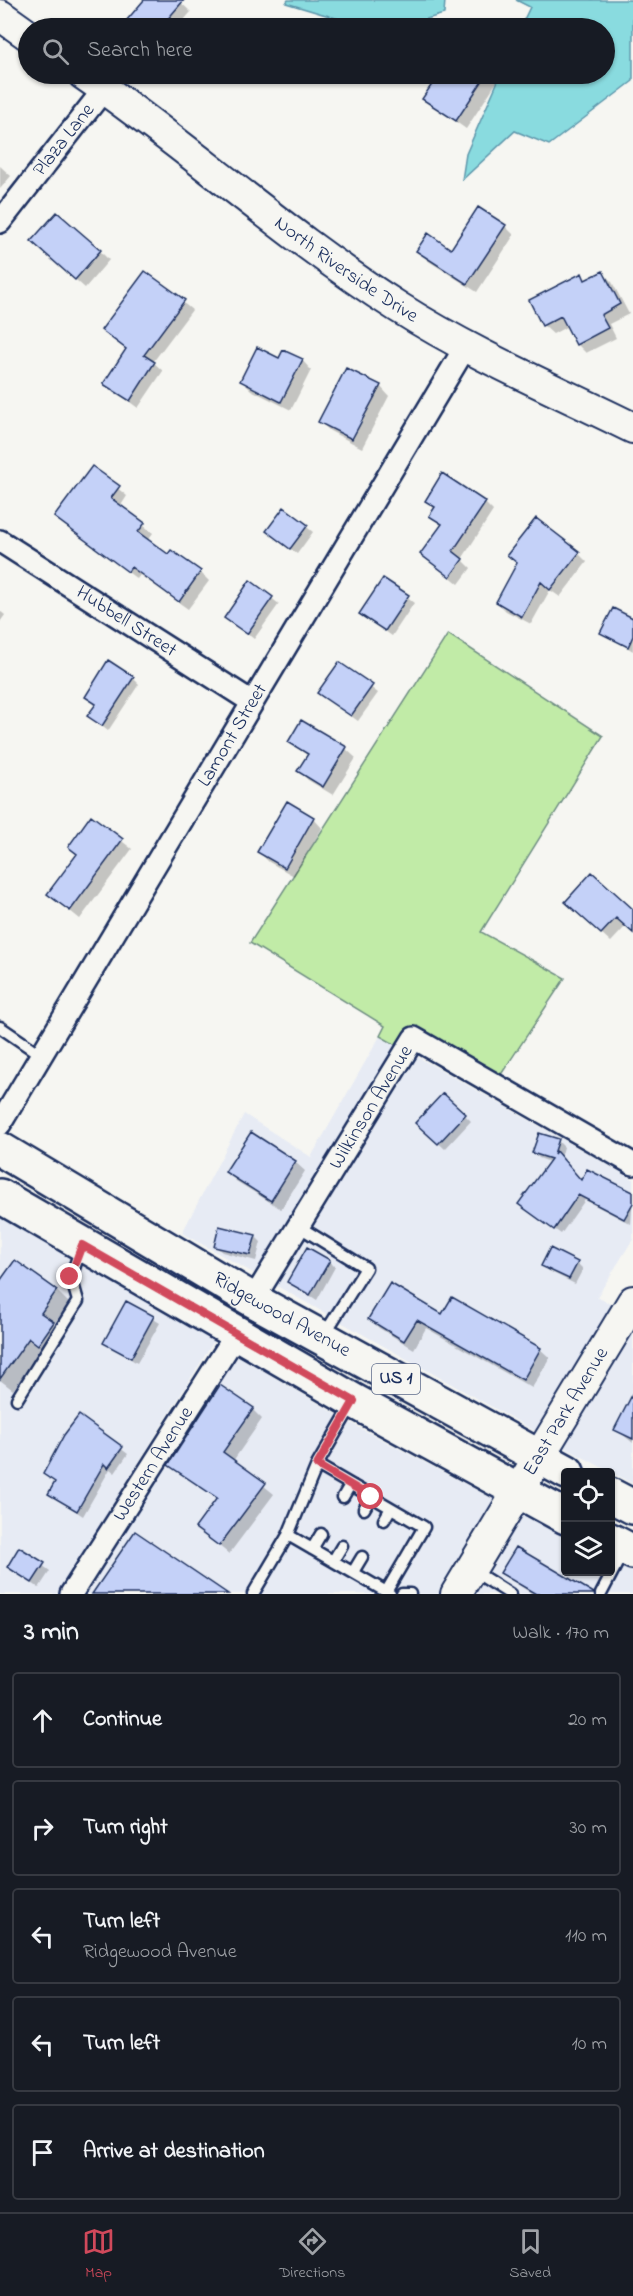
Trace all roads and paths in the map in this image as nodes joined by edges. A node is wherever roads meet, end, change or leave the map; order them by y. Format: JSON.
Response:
{"nodes":[{"id":1,"x":0,"y":15,"type":"edge"},
{"id":2,"x":18,"y":28,"type":"edge"},
{"id":3,"x":92,"y":84,"type":"edge"},
{"id":4,"x":98,"y":84,"type":"edge"},
{"id":5,"x":0,"y":222,"type":"edge"},
{"id":6,"x":466,"y":346,"type":"junction"},
{"id":7,"x":633,"y":428,"type":"edge"},
{"id":8,"x":0,"y":541,"type":"edge"},
{"id":9,"x":252,"y":702,"type":"junction"},
{"id":10,"x":0,"y":1027,"type":"edge"},
{"id":11,"x":41,"y":1055,"type":"junction"},
{"id":12,"x":0,"y":1124,"type":"edge"},
{"id":13,"x":0,"y":1149,"type":"edge"},
{"id":14,"x":633,"y":1164,"type":"edge"},
{"id":15,"x":0,"y":1196,"type":"edge"},
{"id":16,"x":298,"y":1226,"type":"junction"},
{"id":17,"x":82,"y":1245,"type":"junction"},
{"id":18,"x":253,"y":1300,"type":"junction"},
{"id":19,"x":633,"y":1301,"type":"edge"},
{"id":20,"x":237,"y":1333,"type":"junction"},
{"id":21,"x":322,"y":1338,"type":"junction"},
{"id":22,"x":16,"y":1399,"type":"dead end"},
{"id":23,"x":354,"y":1401,"type":"junction"},
{"id":24,"x":317,"y":1465,"type":"junction"},
{"id":25,"x":553,"y":1465,"type":"edge"},
{"id":26,"x":350,"y":1485,"type":"junction"},
{"id":27,"x":519,"y":1491,"type":"junction"},
{"id":28,"x":343,"y":1497,"type":"dead end"},
{"id":29,"x":371,"y":1497,"type":"junction"},
{"id":30,"x":615,"y":1498,"type":"edge"},
{"id":31,"x":633,"y":1507,"type":"edge"},
{"id":32,"x":391,"y":1508,"type":"junction"},
{"id":33,"x":364,"y":1509,"type":"dead end"},
{"id":34,"x":561,"y":1513,"type":"edge"},
{"id":35,"x":384,"y":1520,"type":"dead end"},
{"id":36,"x":321,"y":1534,"type":"dead end"},
{"id":37,"x":288,"y":1535,"type":"junction"},
{"id":38,"x":342,"y":1546,"type":"dead end"},
{"id":39,"x":623,"y":1547,"type":"edge"},
{"id":40,"x":312,"y":1549,"type":"junction"},
{"id":41,"x":362,"y":1557,"type":"dead end"},
{"id":42,"x":333,"y":1561,"type":"junction"},
{"id":43,"x":353,"y":1572,"type":"junction"},
{"id":44,"x":458,"y":1584,"type":"edge"},
{"id":45,"x":388,"y":1593,"type":"edge"},
{"id":46,"x":71,"y":1594,"type":"edge"},
{"id":47,"x":254,"y":1594,"type":"edge"},
{"id":48,"x":402,"y":1594,"type":"edge"},
{"id":49,"x":410,"y":1594,"type":"edge"},
{"id":50,"x":510,"y":1594,"type":"edge"},
{"id":51,"x":601,"y":1594,"type":"edge"}],
"edges":[{"from":1,"to":2,"type":"street"},
{"from":3,"to":5,"type":"street","name":"Plaza Lane"},
{"from":4,"to":6,"type":"street","name":"North Riverside Drive"},
{"from":6,"to":7,"type":"street","name":"North Riverside Drive"},
{"from":6,"to":9,"type":"street","name":"Lamont Street"},
{"from":8,"to":9,"type":"street","name":"Hubbell Street"},
{"from":9,"to":11,"type":"street","name":"Lamont Street"},
{"from":10,"to":11,"type":"lane"},
{"from":11,"to":12,"type":"street","name":"Lamont Street"},
{"from":13,"to":18,"type":"main road","name":"Ridgewood Avenue","number":"US 1"},
{"from":14,"to":16,"type":"street","name":"Wilkinson Avenue"},
{"from":15,"to":17,"type":"main road","name":"Ridgewood Avenue","number":"US 1"},
{"from":16,"to":18,"type":"street","name":"Wilkinson Avenue"},
{"from":16,"to":21,"type":"lane"},
{"from":17,"to":20,"type":"main road","name":"Ridgewood Avenue","number":"US 1"},
{"from":17,"to":22,"type":"lane"},
{"from":18,"to":21,"type":"main road","name":"Ridgewood Avenue","number":"US 1"},
{"from":19,"to":25,"type":"street","name":"East Park Avenue"},
{"from":20,"to":23,"type":"main road","name":"Ridgewood Avenue","number":"US 1"},
{"from":20,"to":46,"type":"street","name":"Western Avenue"},
{"from":21,"to":25,"type":"main road","name":"Ridgewood Avenue","number":"US 1"},
{"from":23,"to":24,"type":"lane"},
{"from":23,"to":27,"type":"main road","name":"Ridgewood Avenue","number":"US 1"},
{"from":24,"to":26,"type":"lane"},
{"from":24,"to":37,"type":"lane"},
{"from":25,"to":27,"type":"street","name":"East Park Avenue"},
{"from":26,"to":28,"type":"lane"},
{"from":26,"to":29,"type":"lane"},
{"from":27,"to":34,"type":"main road","name":"Ridgewood Avenue","number":"US 1"},
{"from":27,"to":44,"type":"street","name":"East Park Avenue"},
{"from":29,"to":32,"type":"lane"},
{"from":29,"to":33,"type":"lane"},
{"from":30,"to":31,"type":"main road"},
{"from":32,"to":35,"type":"lane"},
{"from":32,"to":45,"type":"lane"},
{"from":36,"to":40,"type":"lane"},
{"from":37,"to":40,"type":"lane"},
{"from":37,"to":47,"type":"lane"},
{"from":38,"to":42,"type":"lane"},
{"from":39,"to":51,"type":"lane"},
{"from":40,"to":42,"type":"lane"},
{"from":41,"to":43,"type":"lane"},
{"from":42,"to":43,"type":"lane"},
{"from":43,"to":45,"type":"lane"},
{"from":44,"to":50,"type":"lane"},
{"from":48,"to":49,"type":"lane"}]}
